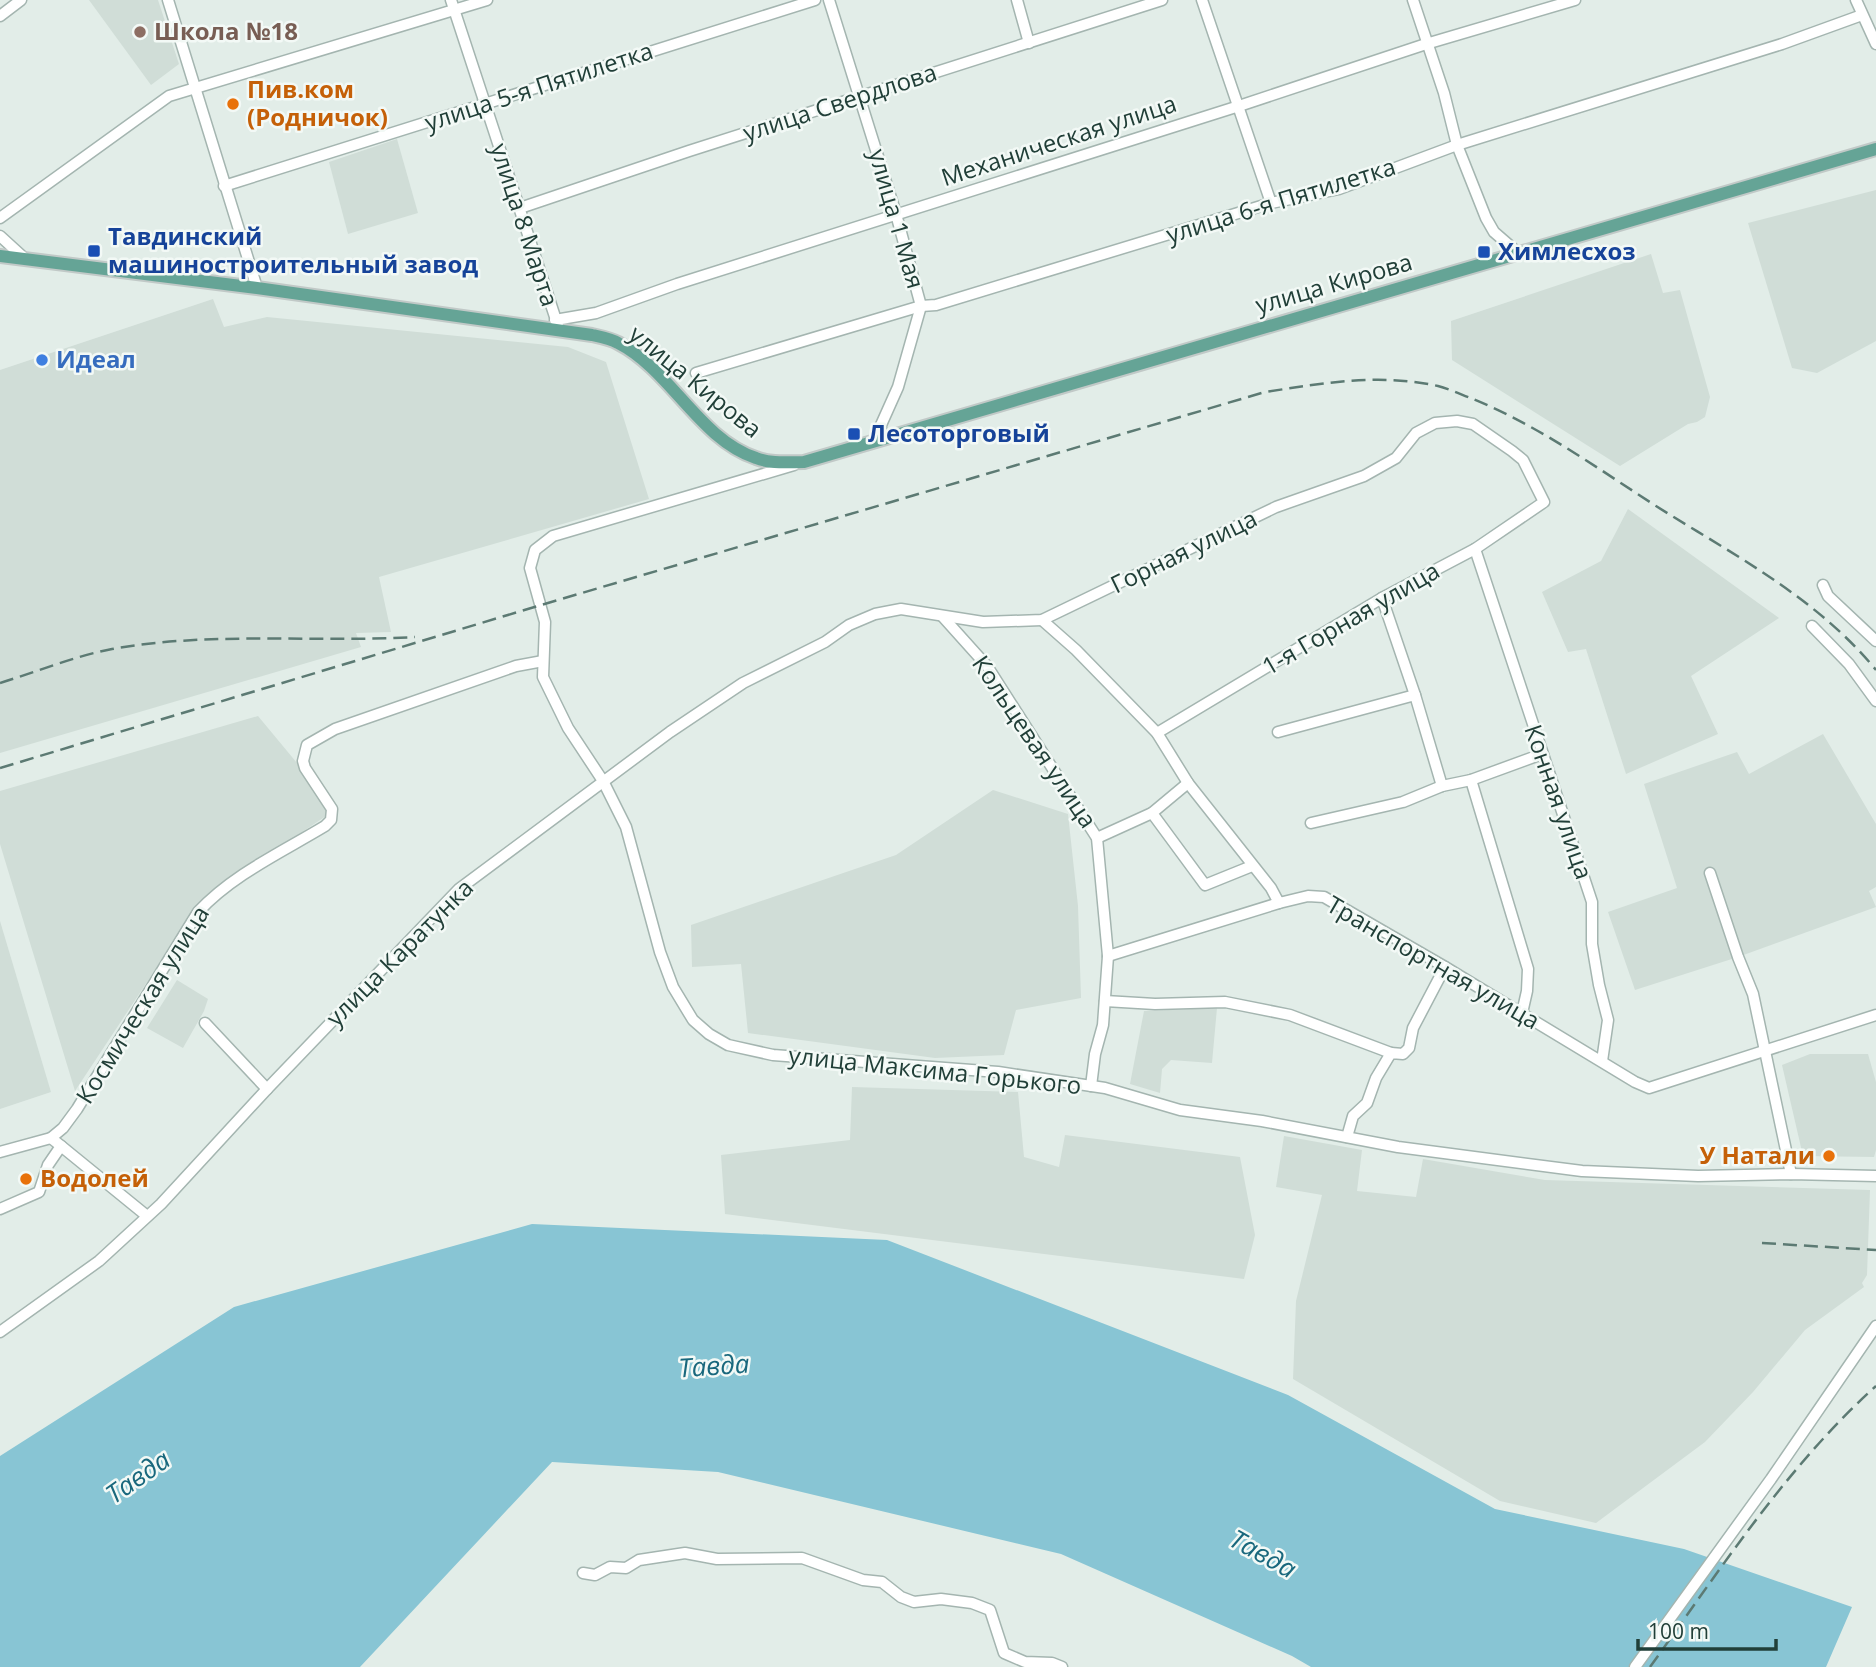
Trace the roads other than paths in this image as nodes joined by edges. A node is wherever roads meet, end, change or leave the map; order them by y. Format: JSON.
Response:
{"nodes":[{"id":1,"x":21,"y":0,"type":"edge"},
{"id":2,"x":168,"y":0,"type":"edge"},
{"id":3,"x":487,"y":0,"type":"edge"},
{"id":4,"x":815,"y":0,"type":"edge"},
{"id":5,"x":829,"y":0,"type":"edge"},
{"id":6,"x":1017,"y":0,"type":"edge"},
{"id":7,"x":1162,"y":0,"type":"edge"},
{"id":8,"x":1202,"y":0,"type":"edge"},
{"id":9,"x":1413,"y":0,"type":"edge"},
{"id":10,"x":1575,"y":0,"type":"edge"},
{"id":11,"x":1856,"y":0,"type":"edge"},
{"id":12,"x":453,"y":5,"type":"edge"},
{"id":13,"x":1862,"y":15,"type":"junction"},
{"id":14,"x":0,"y":16,"type":"edge"},
{"id":15,"x":1029,"y":43,"type":"junction"},
{"id":16,"x":1426,"y":44,"type":"junction"},
{"id":17,"x":1876,"y":44,"type":"edge"},
{"id":18,"x":194,"y":89,"type":"junction"},
{"id":19,"x":860,"y":98,"type":"junction"},
{"id":20,"x":485,"y":104,"type":"junction"},
{"id":21,"x":1239,"y":106,"type":"junction"},
{"id":22,"x":1457,"y":145,"type":"junction"},
{"id":23,"x":1876,"y":149,"type":"edge"},
{"id":24,"x":224,"y":186,"type":"junction"},
{"id":25,"x":1271,"y":203,"type":"junction"},
{"id":26,"x":520,"y":208,"type":"junction"},
{"id":27,"x":897,"y":214,"type":"junction"},
{"id":28,"x":0,"y":218,"type":"edge"},
{"id":29,"x":0,"y":236,"type":"edge"},
{"id":30,"x":1517,"y":253,"type":"junction"},
{"id":31,"x":0,"y":256,"type":"edge"},
{"id":32,"x":23,"y":257,"type":"junction"},
{"id":33,"x":257,"y":288,"type":"junction"},
{"id":34,"x":921,"y":306,"type":"junction"},
{"id":35,"x":557,"y":325,"type":"junction"},
{"id":36,"x":696,"y":373,"type":"dead end"},
{"id":37,"x":1428,"y":426,"type":"joint"},
{"id":38,"x":881,"y":439,"type":"junction"},
{"id":39,"x":804,"y":462,"type":"junction"},
{"id":40,"x":554,"y":536,"type":"joint"},
{"id":41,"x":1475,"y":549,"type":"junction"},
{"id":42,"x":1823,"y":585,"type":"dead end"},
{"id":43,"x":1382,"y":598,"type":"junction"},
{"id":44,"x":923,"y":612,"type":"joint"},
{"id":45,"x":943,"y":617,"type":"junction"},
{"id":46,"x":1042,"y":620,"type":"junction"},
{"id":47,"x":1812,"y":626,"type":"dead end"},
{"id":48,"x":1876,"y":641,"type":"edge"},
{"id":49,"x":543,"y":661,"type":"junction"},
{"id":50,"x":1415,"y":695,"type":"junction"},
{"id":51,"x":1876,"y":701,"type":"edge"},
{"id":52,"x":1278,"y":732,"type":"dead end"},
{"id":53,"x":1157,"y":733,"type":"junction"},
{"id":54,"x":1542,"y":754,"type":"junction"},
{"id":55,"x":1471,"y":780,"type":"junction"},
{"id":56,"x":603,"y":781,"type":"junction"},
{"id":57,"x":1188,"y":783,"type":"junction"},
{"id":58,"x":1442,"y":786,"type":"junction"},
{"id":59,"x":1152,"y":813,"type":"junction"},
{"id":60,"x":1311,"y":823,"type":"dead end"},
{"id":61,"x":1097,"y":838,"type":"junction"},
{"id":62,"x":1252,"y":866,"type":"junction"},
{"id":63,"x":1710,"y":873,"type":"dead end"},
{"id":64,"x":1279,"y":903,"type":"junction"},
{"id":65,"x":1108,"y":956,"type":"junction"},
{"id":66,"x":1445,"y":967,"type":"junction"},
{"id":67,"x":1105,"y":1001,"type":"junction"},
{"id":68,"x":1521,"y":1013,"type":"junction"},
{"id":69,"x":1876,"y":1015,"type":"edge"},
{"id":70,"x":205,"y":1023,"type":"dead end"},
{"id":71,"x":1765,"y":1051,"type":"junction"},
{"id":72,"x":1391,"y":1053,"type":"junction"},
{"id":73,"x":1602,"y":1061,"type":"junction"},
{"id":74,"x":1091,"y":1086,"type":"junction"},
{"id":75,"x":267,"y":1089,"type":"junction"},
{"id":76,"x":1347,"y":1137,"type":"junction"},
{"id":77,"x":51,"y":1138,"type":"junction"},
{"id":78,"x":61,"y":1146,"type":"junction"},
{"id":79,"x":0,"y":1152,"type":"edge"},
{"id":80,"x":1791,"y":1174,"type":"junction"},
{"id":81,"x":1876,"y":1176,"type":"edge"},
{"id":82,"x":0,"y":1209,"type":"edge"},
{"id":83,"x":147,"y":1216,"type":"junction"},
{"id":84,"x":1876,"y":1326,"type":"edge"},
{"id":85,"x":0,"y":1332,"type":"edge"},
{"id":86,"x":583,"y":1573,"type":"dead end"},
{"id":87,"x":1062,"y":1667,"type":"edge"},
{"id":88,"x":1635,"y":1667,"type":"edge"}],
"edges":[{"from":1,"to":14,"type":"street"},
{"from":2,"to":18,"type":"street"},
{"from":3,"to":12,"type":"street"},
{"from":4,"to":20,"type":"street","name":"улица 5-я Пятилетка"},
{"from":5,"to":19,"type":"street","name":"улица 1 Мая"},
{"from":6,"to":15,"type":"street"},
{"from":7,"to":15,"type":"street","name":"улица Свердлова"},
{"from":8,"to":21,"type":"street"},
{"from":9,"to":16,"type":"street"},
{"from":10,"to":16,"type":"street","name":"Механическая улица"},
{"from":11,"to":13,"type":"street"},
{"from":12,"to":18,"type":"street"},
{"from":12,"to":20,"type":"street","name":"улица 8 Марта"},
{"from":13,"to":17,"type":"street"},
{"from":13,"to":22,"type":"street","name":"улица 6-я Пятилетка"},
{"from":15,"to":19,"type":"street","name":"улица Свердлова"},
{"from":16,"to":21,"type":"street","name":"Механическая улица"},
{"from":16,"to":22,"type":"street"},
{"from":18,"to":24,"type":"street"},
{"from":18,"to":28,"type":"street"},
{"from":19,"to":26,"type":"street","name":"улица Свердлова"},
{"from":19,"to":27,"type":"street","name":"улица 1 Мая"},
{"from":20,"to":24,"type":"street","name":"улица 5-я Пятилетка"},
{"from":20,"to":26,"type":"street","name":"улица 8 Марта"},
{"from":21,"to":25,"type":"street"},
{"from":21,"to":27,"type":"street","name":"Механическая улица"},
{"from":22,"to":25,"type":"street","name":"улица 6-я Пятилетка"},
{"from":22,"to":30,"type":"street"},
{"from":23,"to":30,"type":"main road","name":"улица Кирова"},
{"from":24,"to":33,"type":"street"},
{"from":25,"to":34,"type":"street","name":"улица 6-я Пятилетка"},
{"from":26,"to":35,"type":"street","name":"улица 8 Марта"},
{"from":27,"to":34,"type":"street","name":"улица 1 Мая"},
{"from":27,"to":35,"type":"street","name":"Механическая улица"},
{"from":29,"to":32,"type":"street"},
{"from":30,"to":38,"type":"main road","name":"улица Кирова"},
{"from":31,"to":32,"type":"main road","name":"Механическая улица"},
{"from":32,"to":33,"type":"main road","name":"Механическая улица"},
{"from":33,"to":35,"type":"main road","name":"Механическая улица"},
{"from":34,"to":36,"type":"street","name":"улица 6-я Пятилетка"},
{"from":34,"to":38,"type":"street","name":"улица 1 Мая"},
{"from":35,"to":39,"type":"main road","name":"улица Кирова"},
{"from":37,"to":41,"type":"street","name":"1-я Горная улица"},
{"from":37,"to":46,"type":"street","name":"Горная улица"},
{"from":38,"to":39,"type":"main road","name":"улица Кирова"},
{"from":39,"to":40,"type":"street","name":"улица Кирова"},
{"from":40,"to":49,"type":"street","name":"улица Максима Горького"},
{"from":41,"to":43,"type":"street","name":"1-я Горная улица"},
{"from":41,"to":54,"type":"street","name":"Конная улица"},
{"from":42,"to":48,"type":"street"},
{"from":43,"to":50,"type":"street"},
{"from":43,"to":53,"type":"street","name":"1-я Горная улица"},
{"from":44,"to":45,"type":"street","name":"Горная улица"},
{"from":44,"to":56,"type":"street","name":"улица Каратунка"},
{"from":45,"to":46,"type":"street","name":"Горная улица"},
{"from":45,"to":61,"type":"street","name":"Кольцевая улица"},
{"from":46,"to":53,"type":"street"},
{"from":47,"to":51,"type":"street"},
{"from":49,"to":56,"type":"street","name":"улица Максима Горького"},
{"from":49,"to":77,"type":"street","name":"Космическая улица"},
{"from":50,"to":52,"type":"street"},
{"from":50,"to":58,"type":"street"},
{"from":53,"to":57,"type":"street"},
{"from":54,"to":55,"type":"street"},
{"from":54,"to":73,"type":"street","name":"Конная улица"},
{"from":55,"to":58,"type":"street"},
{"from":55,"to":68,"type":"street"},
{"from":56,"to":74,"type":"street","name":"улица Максима Горького"},
{"from":56,"to":75,"type":"street","name":"улица Каратунка"},
{"from":57,"to":59,"type":"street"},
{"from":57,"to":62,"type":"street"},
{"from":58,"to":60,"type":"street"},
{"from":59,"to":61,"type":"street"},
{"from":59,"to":62,"type":"street"},
{"from":61,"to":65,"type":"street","name":"Кольцевая улица"},
{"from":62,"to":64,"type":"street"},
{"from":63,"to":71,"type":"street"},
{"from":64,"to":65,"type":"street","name":"Транспортная улица"},
{"from":64,"to":66,"type":"street","name":"Транспортная улица"},
{"from":65,"to":67,"type":"street","name":"Кольцевая улица"},
{"from":66,"to":68,"type":"street","name":"Транспортная улица"},
{"from":66,"to":72,"type":"street"},
{"from":67,"to":72,"type":"street"},
{"from":67,"to":74,"type":"street","name":"Кольцевая улица"},
{"from":68,"to":73,"type":"street","name":"Транспортная улица"},
{"from":69,"to":71,"type":"street"},
{"from":70,"to":75,"type":"street"},
{"from":71,"to":73,"type":"street","name":"Транспортная улица"},
{"from":71,"to":80,"type":"street"},
{"from":72,"to":76,"type":"street"},
{"from":74,"to":76,"type":"street","name":"улица Максима Горького"},
{"from":75,"to":83,"type":"street","name":"улица Каратунка"},
{"from":76,"to":80,"type":"street","name":"улица Максима Горького"},
{"from":77,"to":78,"type":"street"},
{"from":77,"to":79,"type":"street"},
{"from":78,"to":82,"type":"street"},
{"from":78,"to":83,"type":"street"},
{"from":80,"to":81,"type":"street","name":"улица Максима Горького"},
{"from":83,"to":85,"type":"street","name":"улица Каратунка"},
{"from":84,"to":88,"type":"street"},
{"from":86,"to":87,"type":"street"}]}
